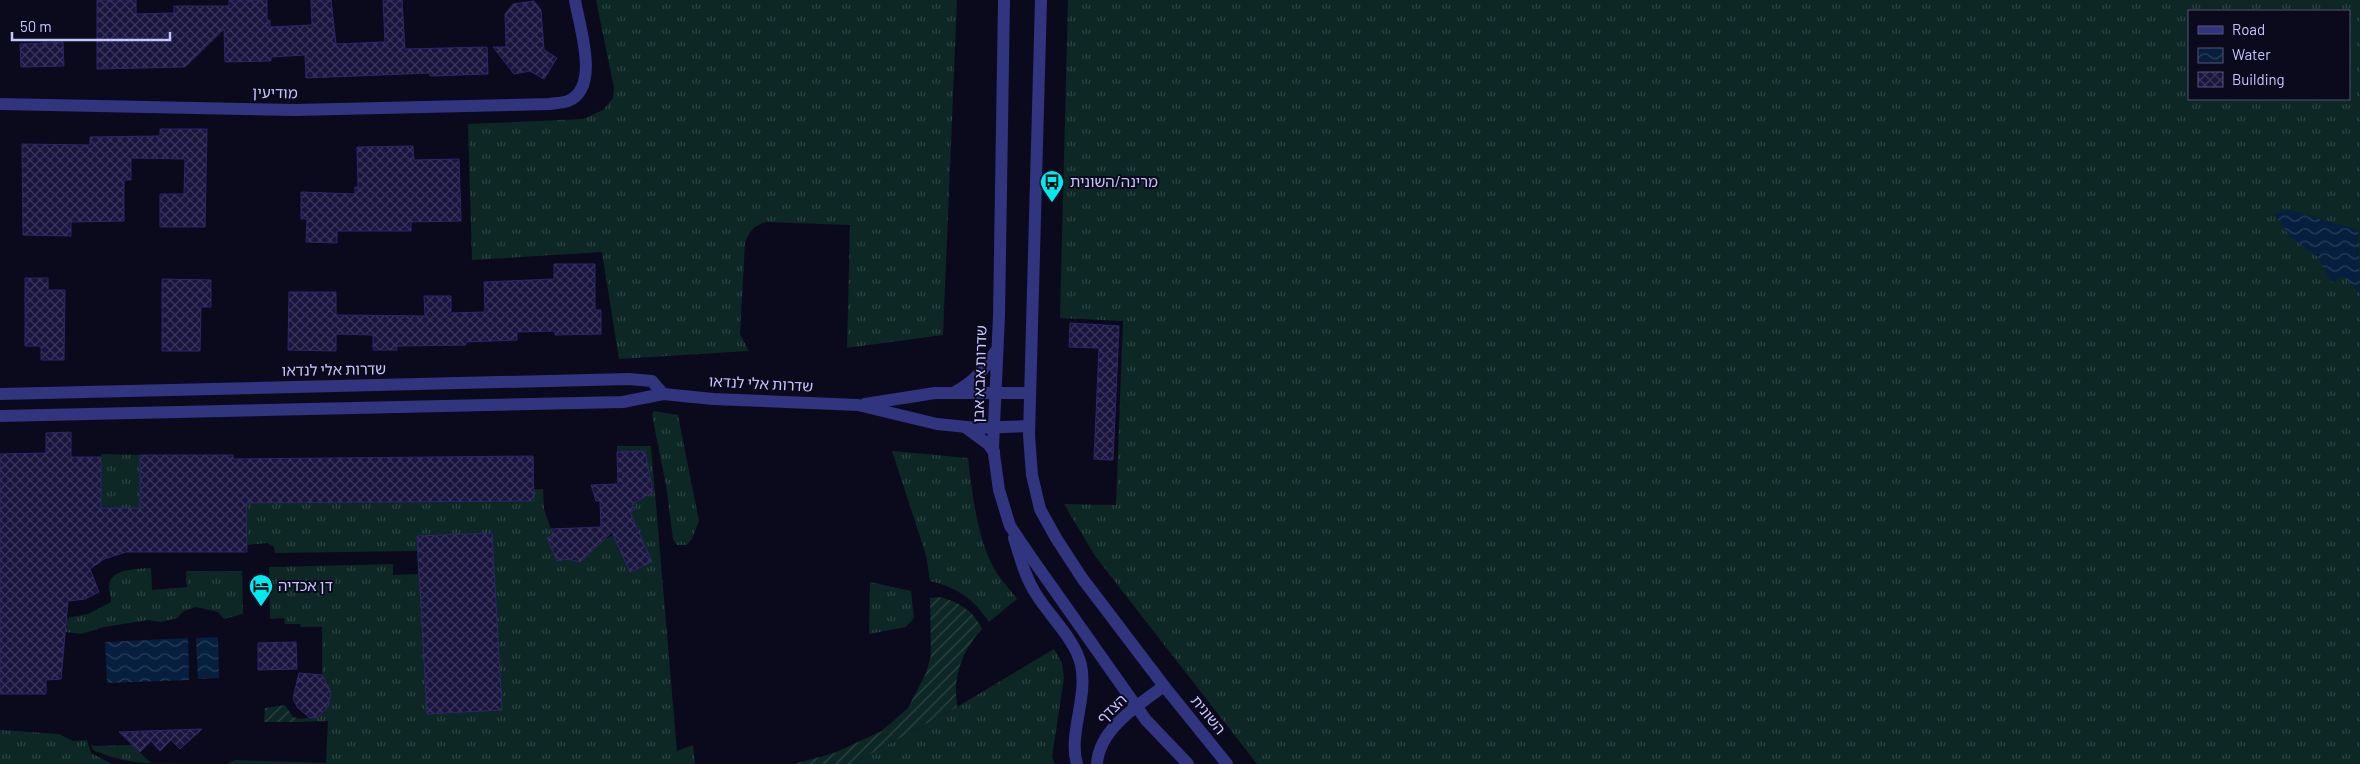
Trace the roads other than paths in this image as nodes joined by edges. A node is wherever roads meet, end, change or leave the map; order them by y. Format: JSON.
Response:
{"nodes":[{"id":1,"x":574,"y":0,"type":"edge"},
{"id":2,"x":1004,"y":0,"type":"edge"},
{"id":3,"x":1042,"y":0,"type":"edge"},
{"id":4,"x":0,"y":104,"type":"edge"},
{"id":5,"x":997,"y":350,"type":"junction"},
{"id":6,"x":1030,"y":393,"type":"junction"},
{"id":7,"x":0,"y":394,"type":"edge"},
{"id":8,"x":663,"y":394,"type":"junction"},
{"id":9,"x":951,"y":394,"type":"junction"},
{"id":10,"x":994,"y":394,"type":"junction"},
{"id":11,"x":858,"y":406,"type":"junction"},
{"id":12,"x":0,"y":416,"type":"edge"},
{"id":13,"x":995,"y":426,"type":"junction"},
{"id":14,"x":1029,"y":426,"type":"junction"},
{"id":15,"x":965,"y":427,"type":"junction"},
{"id":16,"x":994,"y":452,"type":"junction"},
{"id":17,"x":1010,"y":526,"type":"junction"},
{"id":18,"x":1164,"y":686,"type":"junction"},
{"id":19,"x":1138,"y":706,"type":"junction"},
{"id":20,"x":1076,"y":764,"type":"edge"},
{"id":21,"x":1097,"y":764,"type":"edge"},
{"id":22,"x":1188,"y":764,"type":"edge"},
{"id":23,"x":1227,"y":764,"type":"edge"}],
"edges":[{"from":1,"to":4,"type":"street","name":"מודיעין"},
{"from":2,"to":5,"type":"street","name":"שדרות אבא אבן"},
{"from":3,"to":6,"type":"street"},
{"from":5,"to":9,"type":"street"},
{"from":5,"to":10,"type":"street","name":"שדרות אבא אבן"},
{"from":6,"to":10,"type":"street","name":"שדרות אלי לנדאו"},
{"from":6,"to":14,"type":"street"},
{"from":7,"to":8,"type":"street","name":"שדרות אלי לנדאו"},
{"from":8,"to":11,"type":"street","name":"שדרות אלי לנדאו"},
{"from":8,"to":12,"type":"street","name":"שדרות אלי לנדאו"},
{"from":9,"to":10,"type":"street","name":"שדרות אלי לנדאו"},
{"from":9,"to":11,"type":"street","name":"שדרות אלי לנדאו"},
{"from":10,"to":13,"type":"street","name":"שדרות אבא אבן"},
{"from":11,"to":15,"type":"street","name":"שדרות אלי לנדאו"},
{"from":13,"to":14,"type":"street","name":"שדרות אלי לנדאו"},
{"from":13,"to":15,"type":"street","name":"שדרות אלי לנדאו"},
{"from":13,"to":16,"type":"street","name":"שדרות אבא אבן"},
{"from":14,"to":18,"type":"street"},
{"from":15,"to":16,"type":"street"},
{"from":16,"to":17,"type":"street","name":"שדרות אבא אבן"},
{"from":17,"to":19,"type":"street","name":"שדרות אבא אבן"},
{"from":17,"to":20,"type":"street"},
{"from":18,"to":19,"type":"street","name":"הצדף"},
{"from":18,"to":23,"type":"street","name":"השונית"},
{"from":19,"to":21,"type":"street","name":"הצדף"},
{"from":19,"to":22,"type":"street"}]}
